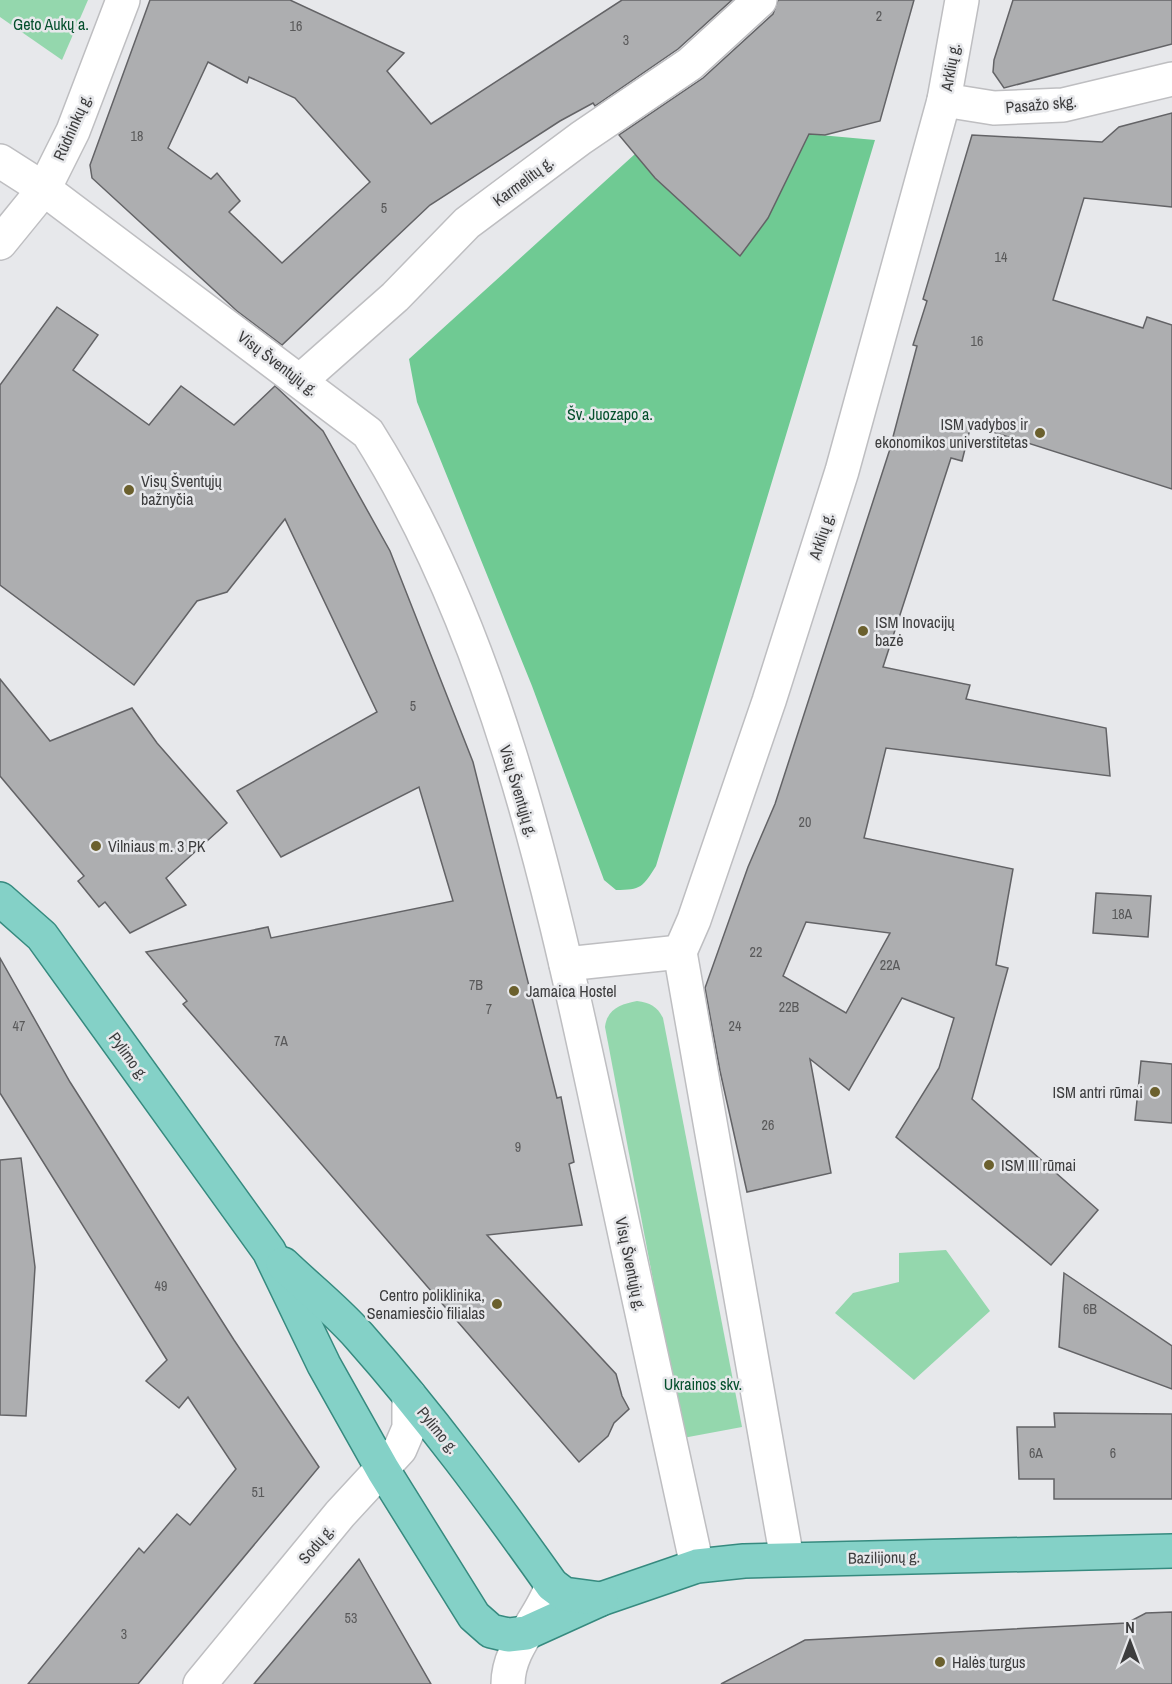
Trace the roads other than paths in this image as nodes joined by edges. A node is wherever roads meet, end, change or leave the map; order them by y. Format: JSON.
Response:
{"nodes":[{"id":1,"x":123,"y":0,"type":"edge"},
{"id":2,"x":760,"y":0,"type":"edge"},
{"id":3,"x":963,"y":0,"type":"edge"},
{"id":4,"x":1172,"y":79,"type":"edge"},
{"id":5,"x":944,"y":100,"type":"junction"},
{"id":6,"x":0,"y":161,"type":"edge"},
{"id":7,"x":44,"y":189,"type":"junction"},
{"id":8,"x":0,"y":243,"type":"edge"},
{"id":9,"x":301,"y":380,"type":"junction"},
{"id":10,"x":0,"y":899,"type":"edge"},
{"id":11,"x":680,"y":952,"type":"junction"},
{"id":12,"x":566,"y":964,"type":"junction"},
{"id":13,"x":269,"y":1251,"type":"junction"},
{"id":14,"x":409,"y":1395,"type":"junction"},
{"id":15,"x":384,"y":1470,"type":"junction"},
{"id":16,"x":1172,"y":1551,"type":"edge"},
{"id":17,"x":787,"y":1559,"type":"junction"},
{"id":18,"x":697,"y":1566,"type":"junction"},
{"id":19,"x":552,"y":1585,"type":"junction"},
{"id":20,"x":601,"y":1599,"type":"junction"},
{"id":21,"x":474,"y":1616,"type":"junction"},
{"id":22,"x":526,"y":1633,"type":"junction"},
{"id":23,"x":200,"y":1684,"type":"edge"},
{"id":24,"x":502,"y":1684,"type":"edge"},
{"id":25,"x":508,"y":1684,"type":"edge"}],
"edges":[{"from":1,"to":7,"type":"street","name":"Rūdninkų g."},
{"from":2,"to":9,"type":"street","name":"Karmelitų g."},
{"from":3,"to":5,"type":"street","name":"Arklių g."},
{"from":4,"to":5,"type":"street","name":"Pasažo skg."},
{"from":5,"to":11,"type":"street","name":"Arklių g."},
{"from":6,"to":7,"type":"street","name":"Visų Šventųjų g."},
{"from":7,"to":8,"type":"street","name":"Rūdninkų g."},
{"from":7,"to":9,"type":"street","name":"Visų Šventųjų g."},
{"from":9,"to":12,"type":"street","name":"Visų Šventųjų g."},
{"from":10,"to":13,"type":"main road","name":"Pylimo g."},
{"from":11,"to":12,"type":"street"},
{"from":11,"to":17,"type":"street"},
{"from":12,"to":18,"type":"street","name":"Visų Šventųjų g."},
{"from":13,"to":14,"type":"main road","name":"Pylimo g."},
{"from":13,"to":15,"type":"main road","name":"Pylimo g."},
{"from":14,"to":15,"type":"street","name":"Sodų g."},
{"from":14,"to":19,"type":"main road","name":"Pylimo g."},
{"from":15,"to":21,"type":"main road","name":"Pylimo g."},
{"from":15,"to":23,"type":"street","name":"Sodų g."},
{"from":16,"to":17,"type":"main road","name":"Bazilijonų g."},
{"from":17,"to":18,"type":"main road","name":"Bazilijonų g."},
{"from":18,"to":20,"type":"main road","name":"Bazilijonų g."},
{"from":19,"to":20,"type":"main road","name":"Bazilijonų g."},
{"from":19,"to":22,"type":"street"},
{"from":20,"to":22,"type":"main road","name":"Bazilijonų g."},
{"from":21,"to":22,"type":"main road","name":"Pylimo g."},
{"from":21,"to":24,"type":"street","name":"Pylimo g."},
{"from":22,"to":25,"type":"street"}]}
